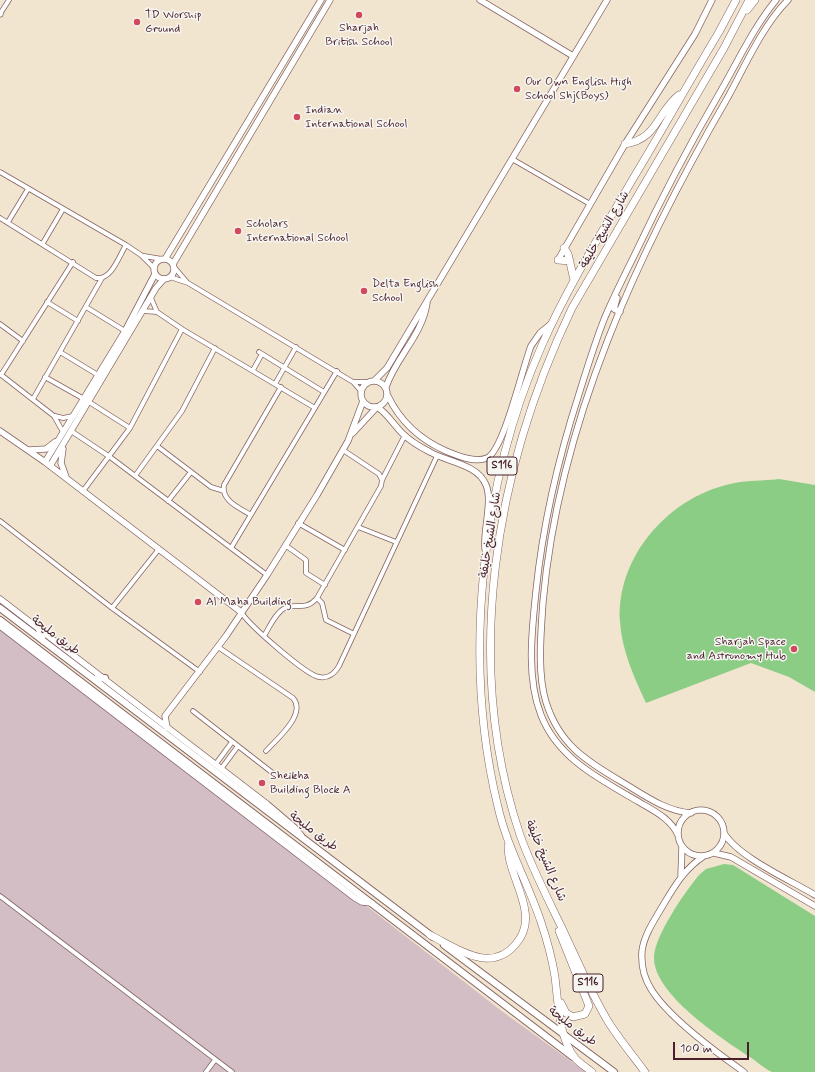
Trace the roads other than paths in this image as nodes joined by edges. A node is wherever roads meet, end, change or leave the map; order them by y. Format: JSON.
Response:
{"nodes":[{"id":1,"x":9,"y":0,"type":"edge"},
{"id":2,"x":321,"y":0,"type":"edge"},
{"id":3,"x":330,"y":0,"type":"edge"},
{"id":4,"x":480,"y":0,"type":"edge"},
{"id":5,"x":607,"y":0,"type":"edge"},
{"id":6,"x":712,"y":0,"type":"edge"},
{"id":7,"x":749,"y":0,"type":"edge"},
{"id":8,"x":755,"y":0,"type":"edge"},
{"id":9,"x":776,"y":0,"type":"edge"},
{"id":10,"x":788,"y":0,"type":"edge"},
{"id":11,"x":734,"y":2,"type":"edge"},
{"id":12,"x":0,"y":14,"type":"edge"},
{"id":13,"x":740,"y":18,"type":"junction"},
{"id":14,"x":573,"y":56,"type":"junction"},
{"id":15,"x":682,"y":93,"type":"junction"},
{"id":16,"x":692,"y":140,"type":"junction"},
{"id":17,"x":625,"y":144,"type":"junction"},
{"id":18,"x":512,"y":159,"type":"junction"},
{"id":19,"x":691,"y":160,"type":"junction"},
{"id":20,"x":0,"y":172,"type":"edge"},
{"id":21,"x":28,"y":189,"type":"junction"},
{"id":22,"x":590,"y":204,"type":"junction"},
{"id":23,"x":64,"y":209,"type":"junction"},
{"id":24,"x":0,"y":218,"type":"edge"},
{"id":25,"x":8,"y":222,"type":"junction"},
{"id":26,"x":43,"y":243,"type":"junction"},
{"id":27,"x":126,"y":245,"type":"junction"},
{"id":28,"x":564,"y":248,"type":"junction"},
{"id":29,"x":142,"y":255,"type":"junction"},
{"id":30,"x":163,"y":259,"type":"junction"},
{"id":31,"x":558,"y":260,"type":"joint"},
{"id":32,"x":570,"y":261,"type":"junction"},
{"id":33,"x":73,"y":262,"type":"junction"},
{"id":34,"x":173,"y":266,"type":"junction"},
{"id":35,"x":154,"y":271,"type":"junction"},
{"id":36,"x":102,"y":278,"type":"junction"},
{"id":37,"x":167,"y":278,"type":"junction"},
{"id":38,"x":574,"y":280,"type":"junction"},
{"id":39,"x":622,"y":281,"type":"junction"},
{"id":40,"x":188,"y":283,"type":"junction"},
{"id":41,"x":151,"y":298,"type":"junction"},
{"id":42,"x":427,"y":299,"type":"junction"},
{"id":43,"x":47,"y":302,"type":"junction"},
{"id":44,"x":86,"y":307,"type":"junction"},
{"id":45,"x":143,"y":311,"type":"junction"},
{"id":46,"x":157,"y":312,"type":"junction"},
{"id":47,"x":620,"y":312,"type":"junction"},
{"id":48,"x":78,"y":321,"type":"junction"},
{"id":49,"x":552,"y":323,"type":"junction"},
{"id":50,"x":0,"y":324,"type":"edge"},
{"id":51,"x":182,"y":329,"type":"junction"},
{"id":52,"x":125,"y":331,"type":"junction"},
{"id":53,"x":23,"y":341,"type":"junction"},
{"id":54,"x":296,"y":347,"type":"junction"},
{"id":55,"x":216,"y":348,"type":"junction"},
{"id":56,"x":60,"y":352,"type":"junction"},
{"id":57,"x":285,"y":368,"type":"junction"},
{"id":58,"x":253,"y":370,"type":"junction"},
{"id":59,"x":337,"y":371,"type":"junction"},
{"id":60,"x":1,"y":374,"type":"edge"},
{"id":61,"x":98,"y":375,"type":"junction"},
{"id":62,"x":45,"y":377,"type":"junction"},
{"id":63,"x":372,"y":381,"type":"junction"},
{"id":64,"x":353,"y":382,"type":"junction"},
{"id":65,"x":275,"y":384,"type":"junction"},
{"id":66,"x":281,"y":387,"type":"junction"},
{"id":67,"x":386,"y":387,"type":"junction"},
{"id":68,"x":361,"y":391,"type":"junction"},
{"id":69,"x":324,"y":392,"type":"junction"},
{"id":70,"x":388,"y":396,"type":"junction"},
{"id":71,"x":33,"y":399,"type":"junction"},
{"id":72,"x":86,"y":401,"type":"junction"},
{"id":73,"x":363,"y":401,"type":"junction"},
{"id":74,"x":377,"y":407,"type":"junction"},
{"id":75,"x":315,"y":408,"type":"junction"},
{"id":76,"x":54,"y":416,"type":"junction"},
{"id":77,"x":73,"y":416,"type":"junction"},
{"id":78,"x":130,"y":428,"type":"junction"},
{"id":79,"x":0,"y":431,"type":"edge"},
{"id":80,"x":67,"y":433,"type":"junction"},
{"id":81,"x":405,"y":435,"type":"junction"},
{"id":82,"x":348,"y":441,"type":"junction"},
{"id":83,"x":157,"y":446,"type":"junction"},
{"id":84,"x":29,"y":450,"type":"junction"},
{"id":85,"x":343,"y":450,"type":"junction"},
{"id":86,"x":437,"y":456,"type":"junction"},
{"id":87,"x":110,"y":457,"type":"junction"},
{"id":88,"x":48,"y":464,"type":"junction"},
{"id":89,"x":191,"y":472,"type":"junction"},
{"id":90,"x":135,"y":476,"type":"junction"},
{"id":91,"x":67,"y":479,"type":"junction"},
{"id":92,"x":382,"y":480,"type":"junction"},
{"id":93,"x":83,"y":491,"type":"junction"},
{"id":94,"x":224,"y":491,"type":"junction"},
{"id":95,"x":168,"y":501,"type":"junction"},
{"id":96,"x":251,"y":515,"type":"junction"},
{"id":97,"x":0,"y":522,"type":"edge"},
{"id":98,"x":298,"y":523,"type":"junction"},
{"id":99,"x":358,"y":527,"type":"junction"},
{"id":100,"x":396,"y":542,"type":"junction"},
{"id":101,"x":285,"y":545,"type":"junction"},
{"id":102,"x":231,"y":548,"type":"junction"},
{"id":103,"x":159,"y":549,"type":"junction"},
{"id":104,"x":345,"y":550,"type":"junction"},
{"id":105,"x":485,"y":555,"type":"junction"},
{"id":106,"x":267,"y":575,"type":"junction"},
{"id":107,"x":325,"y":585,"type":"junction"},
{"id":108,"x":317,"y":598,"type":"junction"},
{"id":109,"x":0,"y":599,"type":"edge"},
{"id":110,"x":0,"y":608,"type":"edge"},
{"id":111,"x":112,"y":608,"type":"junction"},
{"id":112,"x":241,"y":612,"type":"junction"},
{"id":113,"x":0,"y":620,"type":"edge"},
{"id":114,"x":0,"y":626,"type":"edge"},
{"id":115,"x":39,"y":629,"type":"junction"},
{"id":116,"x":354,"y":634,"type":"junction"},
{"id":117,"x":264,"y":636,"type":"junction"},
{"id":118,"x":43,"y":641,"type":"junction"},
{"id":119,"x":218,"y":647,"type":"junction"},
{"id":120,"x":200,"y":672,"type":"junction"},
{"id":121,"x":105,"y":678,"type":"junction"},
{"id":122,"x":94,"y":679,"type":"junction"},
{"id":123,"x":193,"y":711,"type":"dead end"},
{"id":124,"x":166,"y":716,"type":"junction"},
{"id":125,"x":154,"y":717,"type":"junction"},
{"id":126,"x":167,"y":728,"type":"junction"},
{"id":127,"x":161,"y":742,"type":"junction"},
{"id":128,"x":232,"y":742,"type":"junction"},
{"id":129,"x":238,"y":746,"type":"junction"},
{"id":130,"x":163,"y":751,"type":"junction"},
{"id":131,"x":266,"y":751,"type":"dead end"},
{"id":132,"x":218,"y":767,"type":"junction"},
{"id":133,"x":274,"y":774,"type":"dead end"},
{"id":134,"x":691,"y":813,"type":"junction"},
{"id":135,"x":724,"y":833,"type":"junction"},
{"id":136,"x":678,"y":835,"type":"junction"},
{"id":137,"x":304,"y":839,"type":"junction"},
{"id":138,"x":509,"y":842,"type":"junction"},
{"id":139,"x":682,"y":846,"type":"junction"},
{"id":140,"x":714,"y":852,"type":"junction"},
{"id":141,"x":704,"y":856,"type":"junction"},
{"id":142,"x":681,"y":875,"type":"junction"},
{"id":143,"x":543,"y":887,"type":"junction"},
{"id":144,"x":815,"y":895,"type":"edge"},
{"id":145,"x":0,"y":896,"type":"edge"},
{"id":146,"x":374,"y":903,"type":"junction"},
{"id":147,"x":815,"y":906,"type":"edge"},
{"id":148,"x":430,"y":935,"type":"junction"},
{"id":149,"x":555,"y":976,"type":"junction"},
{"id":150,"x":564,"y":1034,"type":"junction"},
{"id":151,"x":575,"y":1058,"type":"junction"},
{"id":152,"x":215,"y":1060,"type":"junction"},
{"id":153,"x":639,"y":1063,"type":"junction"},
{"id":154,"x":206,"y":1072,"type":"edge"},
{"id":155,"x":232,"y":1072,"type":"edge"},
{"id":156,"x":592,"y":1072,"type":"edge"},
{"id":157,"x":614,"y":1072,"type":"edge"},
{"id":158,"x":645,"y":1072,"type":"edge"},
{"id":159,"x":650,"y":1072,"type":"edge"},
{"id":160,"x":744,"y":1072,"type":"edge"}],
"edges":[{"from":1,"to":12,"type":"street"},
{"from":2,"to":30,"type":"street"},
{"from":3,"to":34,"type":"street"},
{"from":4,"to":14,"type":"street"},
{"from":5,"to":14,"type":"street"},
{"from":6,"to":17,"type":"street"},
{"from":7,"to":13,"type":"highway","name":"شارع الشيخ خليفة","number":"S116"},
{"from":8,"to":13,"type":"highway"},
{"from":9,"to":16,"type":"street"},
{"from":10,"to":19,"type":"street"},
{"from":11,"to":15,"type":"highway","name":"شارع الشيخ خليفة","number":"S116"},
{"from":13,"to":143,"type":"highway","name":"شارع الشيخ خليفة","number":"S116"},
{"from":14,"to":18,"type":"street"},
{"from":15,"to":17,"type":"highway"},
{"from":15,"to":38,"type":"highway","name":"شارع الشيخ خليفة","number":"S116"},
{"from":16,"to":19,"type":"street"},
{"from":16,"to":39,"type":"street"},
{"from":17,"to":22,"type":"street"},
{"from":18,"to":22,"type":"street"},
{"from":18,"to":42,"type":"street"},
{"from":19,"to":47,"type":"street"},
{"from":20,"to":21,"type":"street"},
{"from":21,"to":23,"type":"street"},
{"from":21,"to":25,"type":"street"},
{"from":22,"to":28,"type":"street"},
{"from":23,"to":26,"type":"street"},
{"from":23,"to":27,"type":"street"},
{"from":24,"to":25,"type":"street"},
{"from":25,"to":26,"type":"street"},
{"from":26,"to":33,"type":"street"},
{"from":27,"to":29,"type":"street"},
{"from":27,"to":36,"type":"street"},
{"from":28,"to":31,"type":"street"},
{"from":28,"to":32,"type":"highway"},
{"from":29,"to":30,"type":"street"},
{"from":29,"to":35,"type":"street"},
{"from":30,"to":34,"type":"street"},
{"from":30,"to":35,"type":"street"},
{"from":31,"to":32,"type":"highway"},
{"from":32,"to":38,"type":"highway"},
{"from":33,"to":36,"type":"street"},
{"from":33,"to":43,"type":"street"},
{"from":34,"to":37,"type":"street"},
{"from":34,"to":40,"type":"street"},
{"from":35,"to":37,"type":"street"},
{"from":35,"to":52,"type":"street"},
{"from":36,"to":44,"type":"street"},
{"from":37,"to":40,"type":"street"},
{"from":37,"to":41,"type":"street"},
{"from":38,"to":49,"type":"highway","name":"شارع الشيخ خليفة","number":"S116"},
{"from":39,"to":47,"type":"street"},
{"from":39,"to":136,"type":"street"},
{"from":40,"to":54,"type":"street"},
{"from":41,"to":45,"type":"street"},
{"from":41,"to":46,"type":"street"},
{"from":42,"to":63,"type":"street"},
{"from":42,"to":67,"type":"street"},
{"from":43,"to":48,"type":"street"},
{"from":43,"to":53,"type":"street"},
{"from":44,"to":48,"type":"street"},
{"from":44,"to":52,"type":"street"},
{"from":45,"to":46,"type":"street"},
{"from":45,"to":72,"type":"street"},
{"from":46,"to":51,"type":"street"},
{"from":47,"to":134,"type":"street"},
{"from":48,"to":56,"type":"street"},
{"from":49,"to":70,"type":"street"},
{"from":49,"to":105,"type":"highway","name":"شارع الشيخ خليفة","number":"S116"},
{"from":50,"to":53,"type":"street"},
{"from":51,"to":55,"type":"street"},
{"from":51,"to":78,"type":"street"},
{"from":52,"to":61,"type":"street"},
{"from":53,"to":60,"type":"street"},
{"from":54,"to":57,"type":"street"},
{"from":54,"to":59,"type":"street"},
{"from":55,"to":58,"type":"street"},
{"from":55,"to":83,"type":"street"},
{"from":56,"to":61,"type":"street"},
{"from":56,"to":62,"type":"street"},
{"from":57,"to":58,"type":"street"},
{"from":57,"to":65,"type":"street"},
{"from":57,"to":69,"type":"street"},
{"from":58,"to":65,"type":"street"},
{"from":59,"to":64,"type":"street"},
{"from":59,"to":69,"type":"street"},
{"from":60,"to":71,"type":"street"},
{"from":61,"to":72,"type":"street"},
{"from":62,"to":71,"type":"street"},
{"from":62,"to":72,"type":"street"},
{"from":63,"to":64,"type":"street"},
{"from":63,"to":67,"type":"street"},
{"from":63,"to":68,"type":"street"},
{"from":64,"to":68,"type":"street"},
{"from":65,"to":66,"type":"street"},
{"from":66,"to":75,"type":"street"},
{"from":66,"to":94,"type":"street"},
{"from":67,"to":70,"type":"street"},
{"from":68,"to":73,"type":"street"},
{"from":69,"to":75,"type":"street"},
{"from":70,"to":74,"type":"street"},
{"from":71,"to":76,"type":"street"},
{"from":72,"to":77,"type":"street"},
{"from":72,"to":78,"type":"street"},
{"from":72,"to":80,"type":"street"},
{"from":73,"to":74,"type":"street"},
{"from":73,"to":82,"type":"street"},
{"from":74,"to":81,"type":"street"},
{"from":74,"to":82,"type":"street"},
{"from":75,"to":96,"type":"street"},
{"from":76,"to":77,"type":"street"},
{"from":76,"to":80,"type":"street"},
{"from":77,"to":80,"type":"street"},
{"from":78,"to":87,"type":"street"},
{"from":79,"to":84,"type":"street"},
{"from":80,"to":84,"type":"street"},
{"from":80,"to":87,"type":"street"},
{"from":80,"to":88,"type":"street"},
{"from":80,"to":91,"type":"street"},
{"from":81,"to":86,"type":"street"},
{"from":81,"to":92,"type":"street"},
{"from":82,"to":85,"type":"street"},
{"from":83,"to":89,"type":"street"},
{"from":83,"to":90,"type":"street"},
{"from":84,"to":88,"type":"street"},
{"from":85,"to":92,"type":"street"},
{"from":85,"to":98,"type":"street"},
{"from":86,"to":100,"type":"street"},
{"from":86,"to":105,"type":"street"},
{"from":87,"to":90,"type":"street"},
{"from":87,"to":93,"type":"street"},
{"from":88,"to":91,"type":"street"},
{"from":89,"to":94,"type":"street"},
{"from":89,"to":95,"type":"street"},
{"from":90,"to":95,"type":"street"},
{"from":91,"to":93,"type":"street"},
{"from":92,"to":99,"type":"street"},
{"from":93,"to":103,"type":"street"},
{"from":94,"to":96,"type":"street"},
{"from":95,"to":102,"type":"street"},
{"from":96,"to":102,"type":"street"},
{"from":97,"to":111,"type":"street"},
{"from":98,"to":101,"type":"street"},
{"from":98,"to":104,"type":"street"},
{"from":99,"to":100,"type":"street"},
{"from":99,"to":104,"type":"street"},
{"from":100,"to":116,"type":"street"},
{"from":101,"to":106,"type":"street"},
{"from":101,"to":107,"type":"street"},
{"from":102,"to":106,"type":"street"},
{"from":103,"to":111,"type":"street"},
{"from":103,"to":112,"type":"street"},
{"from":104,"to":107,"type":"street"},
{"from":105,"to":138,"type":"highway","name":"شارع الشيخ خليفة","number":"S116"},
{"from":106,"to":112,"type":"street"},
{"from":107,"to":108,"type":"street"},
{"from":108,"to":116,"type":"street"},
{"from":108,"to":117,"type":"street"},
{"from":109,"to":115,"type":"street"},
{"from":110,"to":118,"type":"main road","name":"طريق مليحة"},
{"from":111,"to":120,"type":"street"},
{"from":112,"to":117,"type":"street"},
{"from":112,"to":119,"type":"street"},
{"from":113,"to":127,"type":"main road","name":"طريق مليحة"},
{"from":114,"to":130,"type":"street"},
{"from":115,"to":118,"type":"main road"},
{"from":115,"to":121,"type":"street"},
{"from":116,"to":117,"type":"street"},
{"from":118,"to":122,"type":"main road","name":"طريق مليحة"},
{"from":119,"to":120,"type":"street"},
{"from":119,"to":131,"type":"street"},
{"from":120,"to":124,"type":"street"},
{"from":121,"to":122,"type":"main road"},
{"from":121,"to":125,"type":"street"},
{"from":122,"to":137,"type":"main road","name":"طريق مليحة"},
{"from":123,"to":128,"type":"street"},
{"from":124,"to":125,"type":"street"},
{"from":124,"to":126,"type":"street"},
{"from":125,"to":126,"type":"street"},
{"from":126,"to":132,"type":"street"},
{"from":127,"to":130,"type":"main road"},
{"from":127,"to":146,"type":"main road","name":"طريق مليحة"},
{"from":128,"to":129,"type":"street"},
{"from":128,"to":132,"type":"street"},
{"from":129,"to":132,"type":"street"},
{"from":129,"to":133,"type":"street"},
{"from":130,"to":146,"type":"street"},
{"from":132,"to":137,"type":"street"},
{"from":134,"to":135,"type":"street"},
{"from":134,"to":136,"type":"street"},
{"from":135,"to":140,"type":"street"},
{"from":135,"to":144,"type":"street"},
{"from":136,"to":139,"type":"street"},
{"from":137,"to":148,"type":"main road","name":"طريق مليحة"},
{"from":138,"to":148,"type":"highway"},
{"from":138,"to":149,"type":"highway","name":"شارع الشيخ خليفة","number":"S116"},
{"from":139,"to":141,"type":"street"},
{"from":139,"to":142,"type":"street"},
{"from":140,"to":141,"type":"street"},
{"from":140,"to":147,"type":"street"},
{"from":141,"to":142,"type":"street"},
{"from":142,"to":160,"type":"street"},
{"from":143,"to":149,"type":"highway"},
{"from":143,"to":153,"type":"highway","name":"شارع الشيخ خليفة","number":"S116"},
{"from":145,"to":152,"type":"street"},
{"from":146,"to":151,"type":"main road","name":"طريق مليحة"},
{"from":148,"to":150,"type":"main road","name":"طريق مليحة"},
{"from":149,"to":150,"type":"highway","name":"شارع الشيخ خليفة","number":"S116"},
{"from":150,"to":151,"type":"highway","name":"شارع الشيخ خليفة","number":"S116"},
{"from":150,"to":157,"type":"main road","name":"طريق مليحة"},
{"from":151,"to":156,"type":"highway"},
{"from":152,"to":154,"type":"street"},
{"from":152,"to":155,"type":"street"},
{"from":153,"to":158,"type":"highway","name":"شارع الشيخ خليفة","number":"S116"},
{"from":153,"to":159,"type":"highway"}]}
